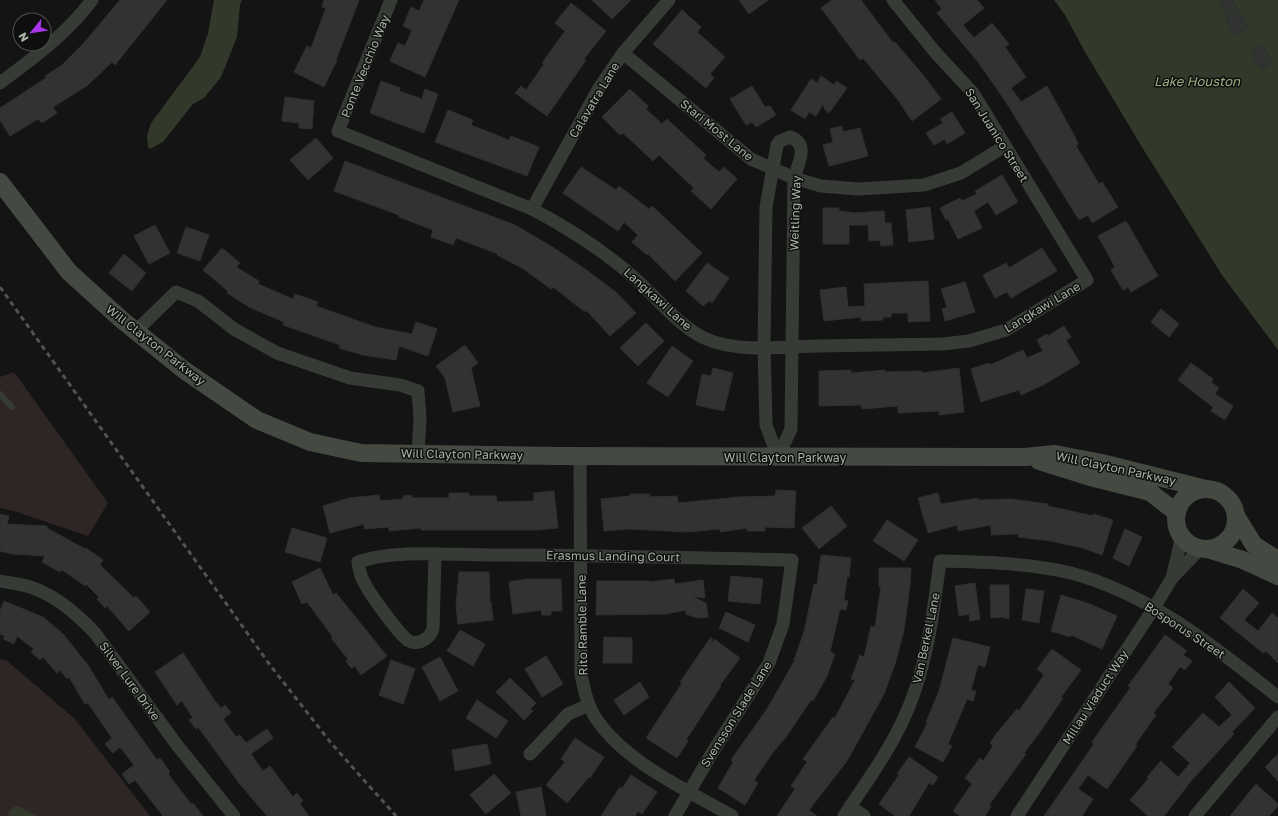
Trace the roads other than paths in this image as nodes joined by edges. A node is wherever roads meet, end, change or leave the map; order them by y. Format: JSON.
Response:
{"nodes":[{"id":1,"x":92,"y":0,"type":"edge"},
{"id":2,"x":391,"y":0,"type":"edge"},
{"id":3,"x":669,"y":0,"type":"edge"},
{"id":4,"x":893,"y":0,"type":"edge"},
{"id":5,"x":623,"y":53,"type":"junction"},
{"id":6,"x":0,"y":83,"type":"edge"},
{"id":7,"x":338,"y":131,"type":"joint"},
{"id":8,"x":1005,"y":146,"type":"junction"},
{"id":9,"x":772,"y":169,"type":"junction"},
{"id":10,"x":794,"y":178,"type":"junction"},
{"id":11,"x":0,"y":182,"type":"edge"},
{"id":12,"x":532,"y":209,"type":"junction"},
{"id":13,"x":1087,"y":280,"type":"joint"},
{"id":14,"x":136,"y":331,"type":"junction"},
{"id":15,"x":764,"y":347,"type":"junction"},
{"id":16,"x":792,"y":347,"type":"junction"},
{"id":17,"x":0,"y":394,"type":"edge"},
{"id":18,"x":12,"y":407,"type":"dead end"},
{"id":19,"x":418,"y":453,"type":"junction"},
{"id":20,"x":580,"y":456,"type":"junction"},
{"id":21,"x":778,"y":457,"type":"junction"},
{"id":22,"x":1025,"y":457,"type":"junction"},
{"id":23,"x":1206,"y":489,"type":"junction"},
{"id":24,"x":1177,"y":513,"type":"junction"},
{"id":25,"x":1236,"y":516,"type":"junction"},
{"id":26,"x":1182,"y":536,"type":"junction"},
{"id":27,"x":1203,"y":549,"type":"junction"},
{"id":28,"x":435,"y":555,"type":"junction"},
{"id":29,"x":581,"y":555,"type":"junction"},
{"id":30,"x":792,"y":560,"type":"joint"},
{"id":31,"x":1278,"y":560,"type":"edge"},
{"id":32,"x":940,"y":561,"type":"joint"},
{"id":33,"x":1278,"y":576,"type":"edge"},
{"id":34,"x":1172,"y":578,"type":"junction"},
{"id":35,"x":0,"y":580,"type":"edge"},
{"id":36,"x":1154,"y":608,"type":"junction"},
{"id":37,"x":1278,"y":697,"type":"edge"},
{"id":38,"x":589,"y":705,"type":"junction"},
{"id":39,"x":1278,"y":718,"type":"edge"},
{"id":40,"x":530,"y":754,"type":"dead end"},
{"id":41,"x":689,"y":792,"type":"junction"},
{"id":42,"x":847,"y":811,"type":"edge"},
{"id":43,"x":234,"y":816,"type":"edge"},
{"id":44,"x":675,"y":816,"type":"edge"},
{"id":45,"x":732,"y":816,"type":"edge"},
{"id":46,"x":864,"y":816,"type":"edge"},
{"id":47,"x":1017,"y":816,"type":"edge"},
{"id":48,"x":1195,"y":816,"type":"edge"}],
"edges":[{"from":1,"to":6,"type":"street"},
{"from":2,"to":7,"type":"street","name":"Ponte Vecchio Way"},
{"from":3,"to":5,"type":"street","name":"Calavatra Lane"},
{"from":4,"to":8,"type":"street","name":"San Juanico Street"},
{"from":5,"to":9,"type":"street","name":"Stari Most Lane"},
{"from":5,"to":12,"type":"street","name":"Calavatra Lane"},
{"from":7,"to":12,"type":"street","name":"Langkawi Lane"},
{"from":8,"to":10,"type":"street","name":"Stari Most Lane"},
{"from":8,"to":13,"type":"street","name":"San Juanico Street"},
{"from":9,"to":10,"type":"street","name":"Stari Most Lane"},
{"from":9,"to":10,"type":"street","name":"Weitling Way"},
{"from":9,"to":15,"type":"street","name":"Weitling Way"},
{"from":10,"to":16,"type":"street","name":"Weitling Way"},
{"from":11,"to":14,"type":"street","name":"Will Clayton Parkway"},
{"from":12,"to":15,"type":"street","name":"Langkawi Lane"},
{"from":13,"to":16,"type":"street","name":"Langkawi Lane"},
{"from":14,"to":19,"type":"street","name":"Will Clayton Parkway"},
{"from":14,"to":19,"type":"street"},
{"from":15,"to":16,"type":"street","name":"Langkawi Lane"},
{"from":15,"to":21,"type":"street","name":"Weitling Way"},
{"from":16,"to":21,"type":"street","name":"Weitling Way"},
{"from":17,"to":18,"type":"lane"},
{"from":19,"to":20,"type":"street","name":"Will Clayton Parkway"},
{"from":20,"to":21,"type":"street","name":"Will Clayton Parkway"},
{"from":20,"to":29,"type":"street","name":"Rito Ramble Lane"},
{"from":21,"to":22,"type":"street","name":"Will Clayton Parkway"},
{"from":22,"to":23,"type":"street","name":"Will Clayton Parkway"},
{"from":22,"to":24,"type":"street","name":"Will Clayton Parkway"},
{"from":23,"to":24,"type":"street"},
{"from":23,"to":25,"type":"street"},
{"from":24,"to":26,"type":"street"},
{"from":25,"to":27,"type":"street"},
{"from":25,"to":31,"type":"street"},
{"from":26,"to":27,"type":"street"},
{"from":26,"to":34,"type":"street","name":"Millau Viaduct Way"},
{"from":27,"to":33,"type":"street"},
{"from":27,"to":34,"type":"street","name":"Millau Viaduct Way"},
{"from":28,"to":28,"type":"street","name":"Erasmus Landing Court"},
{"from":28,"to":29,"type":"street","name":"Erasmus Landing Court"},
{"from":29,"to":30,"type":"street","name":"Erasmus Landing Court"},
{"from":29,"to":38,"type":"street","name":"Rito Ramble Lane"},
{"from":30,"to":41,"type":"street","name":"Svensson Slade Lane"},
{"from":32,"to":36,"type":"street","name":"Bosporus Street"},
{"from":32,"to":42,"type":"street","name":"Van Berkel Lane"},
{"from":34,"to":36,"type":"street","name":"Millau Viaduct Way"},
{"from":35,"to":43,"type":"street","name":"Silver Lure Drive"},
{"from":36,"to":37,"type":"street","name":"Bosporus Street"},
{"from":36,"to":47,"type":"street","name":"Millau Viaduct Way"},
{"from":38,"to":40,"type":"street"},
{"from":38,"to":41,"type":"street","name":"Rito Ramble Lane"},
{"from":39,"to":48,"type":"street"},
{"from":41,"to":44,"type":"street","name":"Svensson Slade Lane"},
{"from":41,"to":45,"type":"street","name":"Rito Ramble Lane"},
{"from":42,"to":46,"type":"street"}]}
